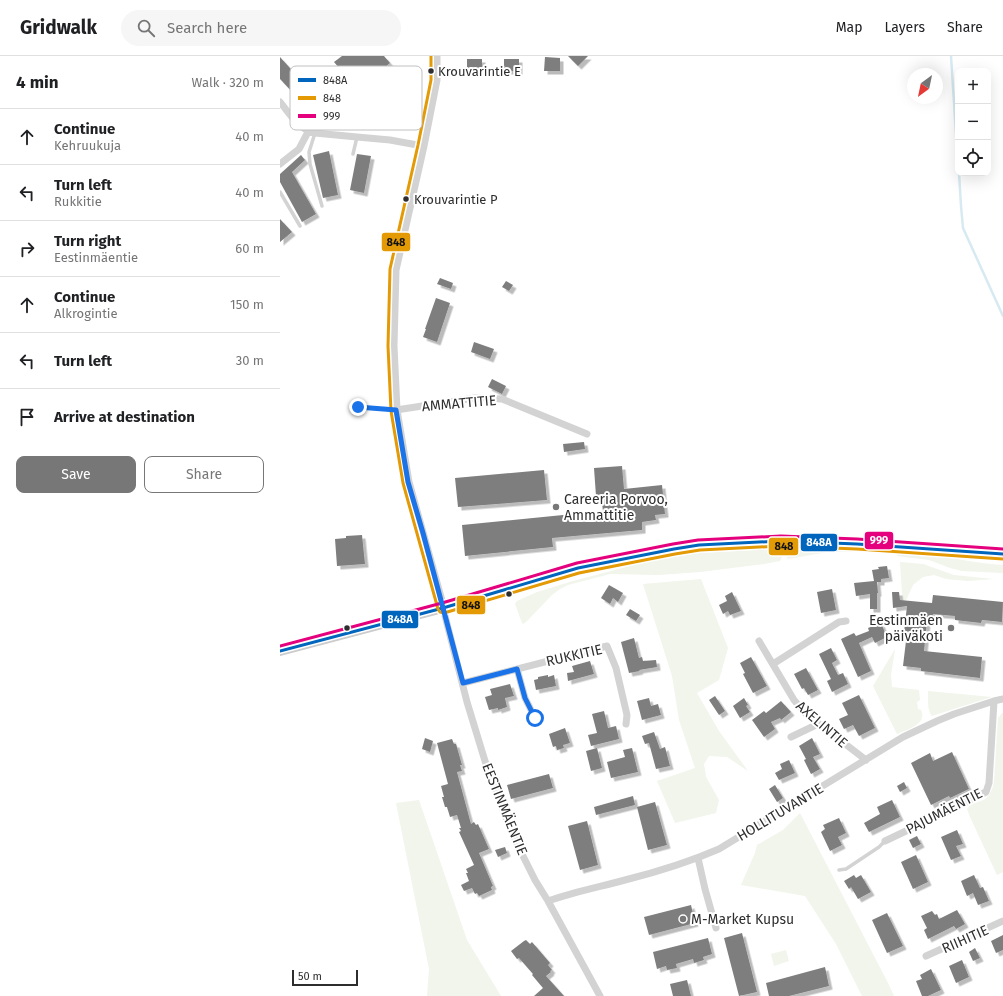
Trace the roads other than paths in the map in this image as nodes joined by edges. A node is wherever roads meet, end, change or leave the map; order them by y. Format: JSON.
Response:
{"nodes":[{"id":1,"x":436,"y":56,"type":"edge"},
{"id":2,"x":280,"y":102,"type":"edge"},
{"id":3,"x":290,"y":114,"type":"edge"},
{"id":4,"x":306,"y":130,"type":"edge"},
{"id":5,"x":311,"y":133,"type":"junction"},
{"id":6,"x":357,"y":137,"type":"junction"},
{"id":7,"x":423,"y":146,"type":"junction"},
{"id":8,"x":353,"y":154,"type":"dead end"},
{"id":9,"x":280,"y":164,"type":"edge"},
{"id":10,"x":280,"y":192,"type":"edge"},
{"id":11,"x":322,"y":206,"type":"dead end"},
{"id":12,"x":300,"y":226,"type":"dead end"},
{"id":13,"x":358,"y":407,"type":"dead end"},
{"id":14,"x":396,"y":410,"type":"junction"},
{"id":15,"x":587,"y":434,"type":"dead end"},
{"id":16,"x":1003,"y":554,"type":"edge"},
{"id":17,"x":443,"y":608,"type":"junction"},
{"id":18,"x":846,"y":621,"type":"dead end"},
{"id":19,"x":760,"y":641,"type":"dead end"},
{"id":20,"x":280,"y":651,"type":"edge"},
{"id":21,"x":773,"y":664,"type":"junction"},
{"id":22,"x":517,"y":669,"type":"junction"},
{"id":23,"x":463,"y":683,"type":"junction"},
{"id":24,"x":1003,"y":700,"type":"edge"},
{"id":25,"x":994,"y":701,"type":"junction"},
{"id":26,"x":535,"y":718,"type":"dead end"},
{"id":27,"x":626,"y":724,"type":"dead end"},
{"id":28,"x":818,"y":724,"type":"junction"},
{"id":29,"x":791,"y":737,"type":"dead end"},
{"id":30,"x":866,"y":760,"type":"junction"},
{"id":31,"x":885,"y":841,"type":"joint"},
{"id":32,"x":698,"y":858,"type":"junction"},
{"id":33,"x":839,"y":870,"type":"dead end"},
{"id":34,"x":548,"y":901,"type":"junction"},
{"id":35,"x":1003,"y":922,"type":"edge"},
{"id":36,"x":716,"y":928,"type":"dead end"},
{"id":37,"x":926,"y":956,"type":"dead end"},
{"id":38,"x":600,"y":996,"type":"edge"}],
"edges":[{"from":1,"to":7,"type":"street"},
{"from":2,"to":3,"type":"street"},
{"from":4,"to":5,"type":"street"},
{"from":5,"to":6,"type":"street"},
{"from":5,"to":9,"type":"street"},
{"from":5,"to":11,"type":"lane"},
{"from":6,"to":7,"type":"street"},
{"from":6,"to":8,"type":"lane"},
{"from":7,"to":14,"type":"street"},
{"from":10,"to":12,"type":"lane"},
{"from":13,"to":14,"type":"lane"},
{"from":14,"to":15,"type":"street","name":"AMMATTITIE"},
{"from":14,"to":17,"type":"street"},
{"from":16,"to":17,"type":"main road"},
{"from":17,"to":20,"type":"main road"},
{"from":17,"to":23,"type":"street","name":"EESTINMÄENTIE"},
{"from":18,"to":21,"type":"street"},
{"from":19,"to":21,"type":"street","name":"AXELINTIE"},
{"from":21,"to":28,"type":"street","name":"AXELINTIE"},
{"from":22,"to":23,"type":"street","name":"RUKKITIE"},
{"from":22,"to":26,"type":"street"},
{"from":22,"to":27,"type":"street","name":"RUKKITIE"},
{"from":23,"to":34,"type":"street","name":"EESTINMÄENTIE"},
{"from":24,"to":25,"type":"street","name":"HOLLITUVANTIE"},
{"from":25,"to":30,"type":"street","name":"HOLLITUVANTIE"},
{"from":25,"to":31,"type":"street","name":"PAJUMÄENTIE"},
{"from":28,"to":29,"type":"street"},
{"from":28,"to":30,"type":"street","name":"AXELINTIE"},
{"from":30,"to":32,"type":"street","name":"HOLLITUVANTIE"},
{"from":31,"to":33,"type":"lane"},
{"from":32,"to":34,"type":"street","name":"HOLLITUVANTIE"},
{"from":32,"to":36,"type":"street"},
{"from":34,"to":38,"type":"street","name":"EESTINMÄENTIE"},
{"from":35,"to":37,"type":"street","name":"RIIHITIE"}]}
